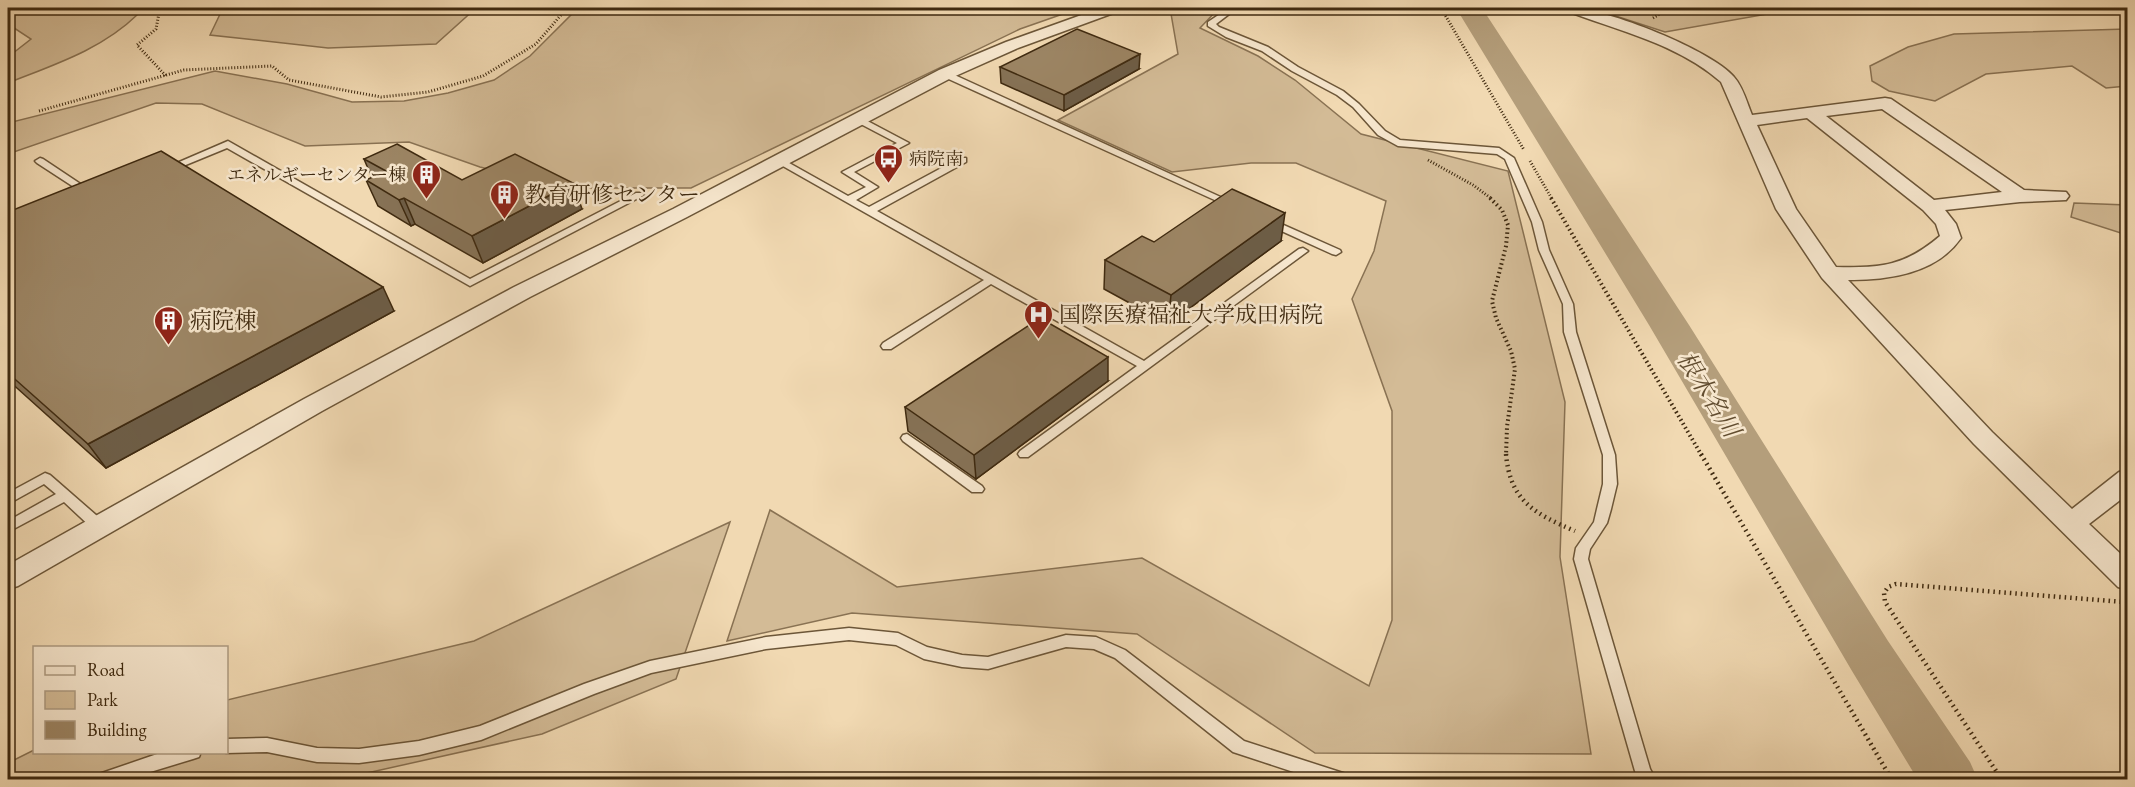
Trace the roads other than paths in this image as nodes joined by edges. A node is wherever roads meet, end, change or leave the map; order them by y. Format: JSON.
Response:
{"nodes":[{"id":1,"x":1114,"y":8,"type":"edge"},
{"id":2,"x":1233,"y":8,"type":"edge"},
{"id":3,"x":1572,"y":8,"type":"edge"},
{"id":4,"x":945,"y":74,"type":"junction"},
{"id":5,"x":1809,"y":112,"type":"junction"},
{"id":6,"x":858,"y":119,"type":"junction"},
{"id":7,"x":1745,"y":121,"type":"junction"},
{"id":8,"x":963,"y":160,"type":"dead end"},
{"id":9,"x":40,"y":161,"type":"dead end"},
{"id":10,"x":779,"y":161,"type":"junction"},
{"id":11,"x":162,"y":171,"type":"edge"},
{"id":12,"x":83,"y":189,"type":"edge"},
{"id":13,"x":639,"y":195,"type":"dead end"},
{"id":14,"x":2020,"y":196,"type":"junction"},
{"id":15,"x":2059,"y":196,"type":"dead end"},
{"id":16,"x":848,"y":200,"type":"junction"},
{"id":17,"x":1930,"y":206,"type":"junction"},
{"id":18,"x":1238,"y":208,"type":"edge"},
{"id":19,"x":870,"y":212,"type":"junction"},
{"id":20,"x":1260,"y":217,"type":"edge"},
{"id":21,"x":1303,"y":251,"type":"dead end"},
{"id":22,"x":1336,"y":252,"type":"dead end"},
{"id":23,"x":1830,"y":273,"type":"junction"},
{"id":24,"x":991,"y":280,"type":"junction"},
{"id":25,"x":887,"y":346,"type":"dead end"},
{"id":26,"x":1145,"y":366,"type":"junction"},
{"id":27,"x":907,"y":438,"type":"edge"},
{"id":28,"x":1024,"y":454,"type":"dead end"},
{"id":29,"x":2127,"y":479,"type":"edge"},
{"id":30,"x":977,"y":489,"type":"dead end"},
{"id":31,"x":65,"y":495,"type":"junction"},
{"id":32,"x":8,"y":499,"type":"edge"},
{"id":33,"x":2066,"y":520,"type":"junction"},
{"id":34,"x":99,"y":526,"type":"junction"},
{"id":35,"x":8,"y":527,"type":"edge"},
{"id":36,"x":8,"y":578,"type":"edge"},
{"id":37,"x":2127,"y":579,"type":"edge"},
{"id":38,"x":228,"y":746,"type":"edge"},
{"id":39,"x":189,"y":754,"type":"edge"},
{"id":40,"x":102,"y":780,"type":"edge"},
{"id":41,"x":1343,"y":780,"type":"edge"},
{"id":42,"x":1648,"y":780,"type":"edge"}],
"edges":[{"from":1,"to":4,"type":"street"},
{"from":2,"to":42,"type":"lane"},
{"from":3,"to":7,"type":"street"},
{"from":4,"to":6,"type":"street"},
{"from":4,"to":18,"type":"lane"},
{"from":5,"to":7,"type":"street"},
{"from":5,"to":14,"type":"street"},
{"from":5,"to":17,"type":"street"},
{"from":6,"to":10,"type":"street"},
{"from":6,"to":16,"type":"lane"},
{"from":7,"to":23,"type":"street"},
{"from":8,"to":19,"type":"lane"},
{"from":9,"to":12,"type":"lane"},
{"from":10,"to":16,"type":"lane"},
{"from":10,"to":34,"type":"street"},
{"from":11,"to":13,"type":"lane"},
{"from":14,"to":15,"type":"street"},
{"from":14,"to":17,"type":"street"},
{"from":16,"to":19,"type":"lane"},
{"from":17,"to":23,"type":"street"},
{"from":19,"to":24,"type":"lane"},
{"from":20,"to":22,"type":"lane"},
{"from":21,"to":26,"type":"lane"},
{"from":23,"to":33,"type":"street"},
{"from":24,"to":25,"type":"lane"},
{"from":24,"to":26,"type":"lane"},
{"from":26,"to":28,"type":"lane"},
{"from":27,"to":30,"type":"lane"},
{"from":29,"to":33,"type":"street"},
{"from":31,"to":32,"type":"lane"},
{"from":31,"to":34,"type":"lane"},
{"from":31,"to":35,"type":"lane"},
{"from":33,"to":37,"type":"street"},
{"from":34,"to":36,"type":"street"},
{"from":38,"to":41,"type":"lane"},
{"from":39,"to":40,"type":"lane"}]}
